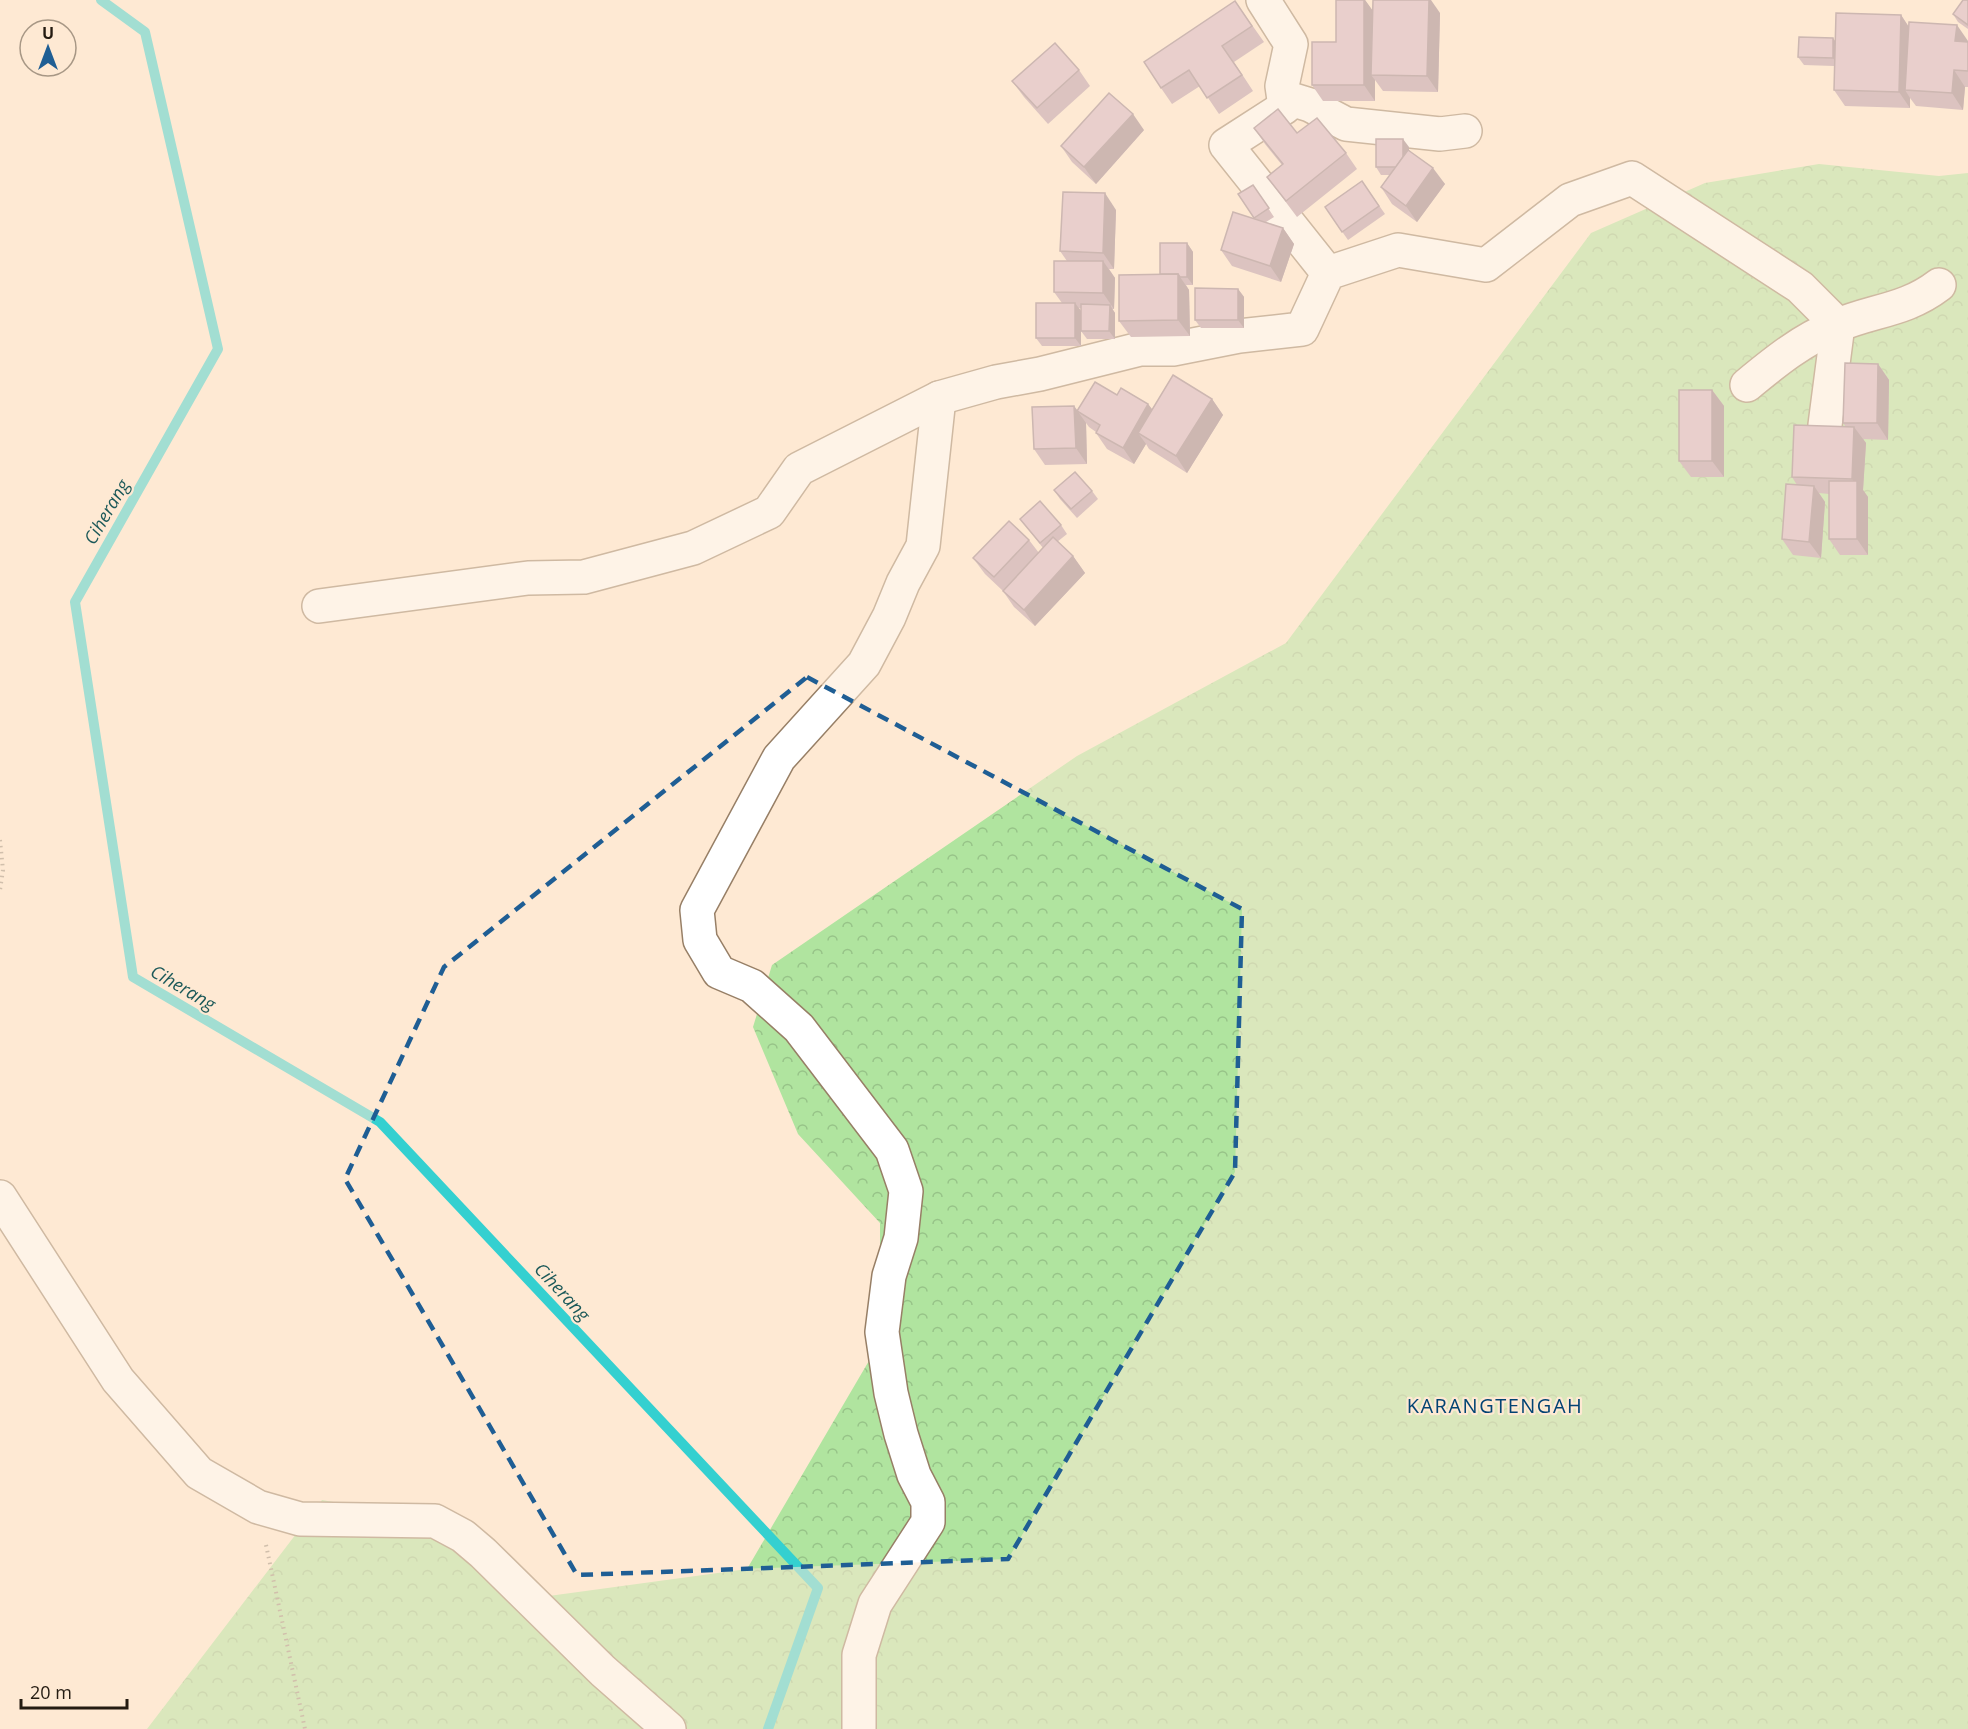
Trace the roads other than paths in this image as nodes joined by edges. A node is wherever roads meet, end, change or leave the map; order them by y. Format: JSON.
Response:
{"nodes":[{"id":1,"x":1263,"y":0,"type":"edge"},
{"id":2,"x":1284,"y":97,"type":"junction"},
{"id":3,"x":1465,"y":131,"type":"dead end"},
{"id":4,"x":1328,"y":273,"type":"junction"},
{"id":5,"x":1940,"y":285,"type":"dead end"},
{"id":6,"x":1838,"y":325,"type":"junction"},
{"id":7,"x":1747,"y":385,"type":"dead end"},
{"id":8,"x":939,"y":398,"type":"junction"},
{"id":9,"x":1825,"y":425,"type":"edge"},
{"id":10,"x":320,"y":606,"type":"dead end"},
{"id":11,"x":0,"y":1197,"type":"edge"},
{"id":12,"x":669,"y":1729,"type":"edge"},
{"id":13,"x":859,"y":1729,"type":"edge"}],
"edges":[{"from":1,"to":2,"type":"street"},
{"from":2,"to":3,"type":"street"},
{"from":2,"to":4,"type":"street"},
{"from":4,"to":6,"type":"street"},
{"from":4,"to":8,"type":"street"},
{"from":5,"to":6,"type":"street"},
{"from":6,"to":7,"type":"street"},
{"from":6,"to":9,"type":"street"},
{"from":8,"to":10,"type":"street"},
{"from":8,"to":13,"type":"street"},
{"from":11,"to":12,"type":"street"}]}
